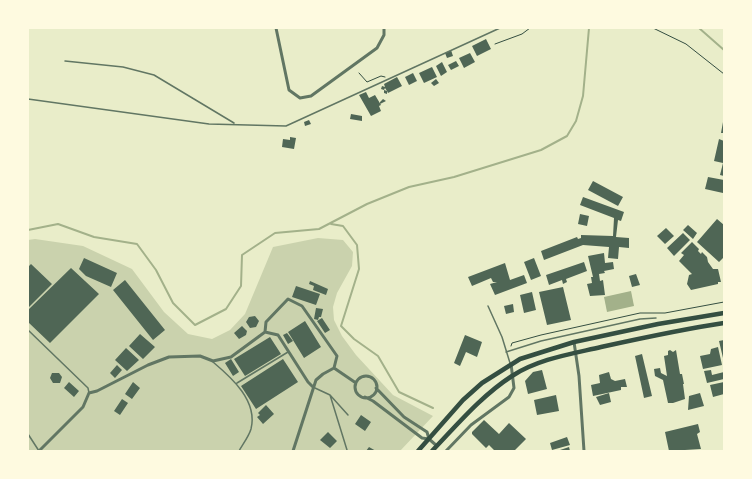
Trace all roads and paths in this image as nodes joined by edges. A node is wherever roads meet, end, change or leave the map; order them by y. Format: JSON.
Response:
{"nodes":[{"id":1,"x":276,"y":28,"type":"edge"},
{"id":2,"x":384,"y":28,"type":"edge"},
{"id":3,"x":500,"y":28,"type":"edge"},
{"id":4,"x":530,"y":28,"type":"edge"},
{"id":5,"x":653,"y":28,"type":"edge"},
{"id":6,"x":495,"y":44,"type":"dead end"},
{"id":7,"x":65,"y":61,"type":"dead end"},
{"id":8,"x":359,"y":73,"type":"dead end"},
{"id":9,"x":724,"y":74,"type":"edge"},
{"id":10,"x":389,"y":78,"type":"junction"},
{"id":11,"x":28,"y":99,"type":"edge"},
{"id":12,"x":235,"y":124,"type":"junction"},
{"id":13,"x":488,"y":306,"type":"dead end"},
{"id":14,"x":724,"y":313,"type":"edge"},
{"id":15,"x":656,"y":318,"type":"dead end"},
{"id":16,"x":724,"y":323,"type":"edge"},
{"id":17,"x":28,"y":330,"type":"edge"},
{"id":18,"x":265,"y":332,"type":"junction"},
{"id":19,"x":574,"y":342,"type":"junction"},
{"id":20,"x":288,"y":352,"type":"junction"},
{"id":21,"x":506,"y":352,"type":"junction"},
{"id":22,"x":576,"y":353,"type":"junction"},
{"id":23,"x":213,"y":361,"type":"junction"},
{"id":24,"x":511,"y":364,"type":"junction"},
{"id":25,"x":334,"y":368,"type":"junction"},
{"id":26,"x":511,"y":376,"type":"junction"},
{"id":27,"x":237,"y":383,"type":"junction"},
{"id":28,"x":356,"y":383,"type":"junction"},
{"id":29,"x":313,"y":387,"type":"junction"},
{"id":30,"x":376,"y":388,"type":"junction"},
{"id":31,"x":89,"y":393,"type":"junction"},
{"id":32,"x":330,"y":395,"type":"junction"},
{"id":33,"x":365,"y":397,"type":"junction"},
{"id":34,"x":348,"y":415,"type":"dead end"},
{"id":35,"x":28,"y":434,"type":"edge"},
{"id":36,"x":429,"y":439,"type":"junction"},
{"id":37,"x":437,"y":446,"type":"junction"},
{"id":38,"x":347,"y":450,"type":"edge"},
{"id":39,"x":39,"y":451,"type":"edge"},
{"id":40,"x":239,"y":451,"type":"edge"},
{"id":41,"x":292,"y":451,"type":"edge"},
{"id":42,"x":418,"y":451,"type":"edge"},
{"id":43,"x":432,"y":451,"type":"edge"},
{"id":44,"x":446,"y":451,"type":"edge"},
{"id":45,"x":584,"y":451,"type":"edge"}],
"edges":[{"from":1,"to":2,"type":"street"},
{"from":3,"to":10,"type":"lane"},
{"from":4,"to":6,"type":"path"},
{"from":5,"to":9,"type":"path"},
{"from":7,"to":12,"type":"lane"},
{"from":8,"to":10,"type":"path"},
{"from":10,"to":12,"type":"lane"},
{"from":11,"to":12,"type":"lane"},
{"from":13,"to":21,"type":"lane"},
{"from":14,"to":19,"type":"main road"},
{"from":15,"to":21,"type":"lane"},
{"from":16,"to":22,"type":"main road"},
{"from":17,"to":31,"type":"lane"},
{"from":18,"to":20,"type":"street"},
{"from":18,"to":23,"type":"street"},
{"from":18,"to":25,"type":"street"},
{"from":19,"to":22,"type":"street"},
{"from":19,"to":24,"type":"main road"},
{"from":20,"to":27,"type":"lane"},
{"from":20,"to":29,"type":"street"},
{"from":21,"to":24,"type":"lane"},
{"from":22,"to":26,"type":"main road"},
{"from":22,"to":45,"type":"street"},
{"from":23,"to":27,"type":"lane"},
{"from":23,"to":31,"type":"street"},
{"from":24,"to":26,"type":"street"},
{"from":24,"to":36,"type":"main road"},
{"from":25,"to":28,"type":"street"},
{"from":25,"to":29,"type":"street"},
{"from":26,"to":37,"type":"main road"},
{"from":26,"to":44,"type":"street"},
{"from":27,"to":40,"type":"lane"},
{"from":28,"to":30,"type":"street"},
{"from":28,"to":33,"type":"street"},
{"from":29,"to":32,"type":"lane"},
{"from":29,"to":41,"type":"street"},
{"from":30,"to":33,"type":"street"},
{"from":30,"to":36,"type":"street"},
{"from":31,"to":39,"type":"street"},
{"from":32,"to":34,"type":"lane"},
{"from":32,"to":38,"type":"lane"},
{"from":33,"to":36,"type":"street"},
{"from":35,"to":39,"type":"lane"},
{"from":36,"to":37,"type":"street"},
{"from":36,"to":42,"type":"main road"},
{"from":37,"to":43,"type":"main road"}]}
